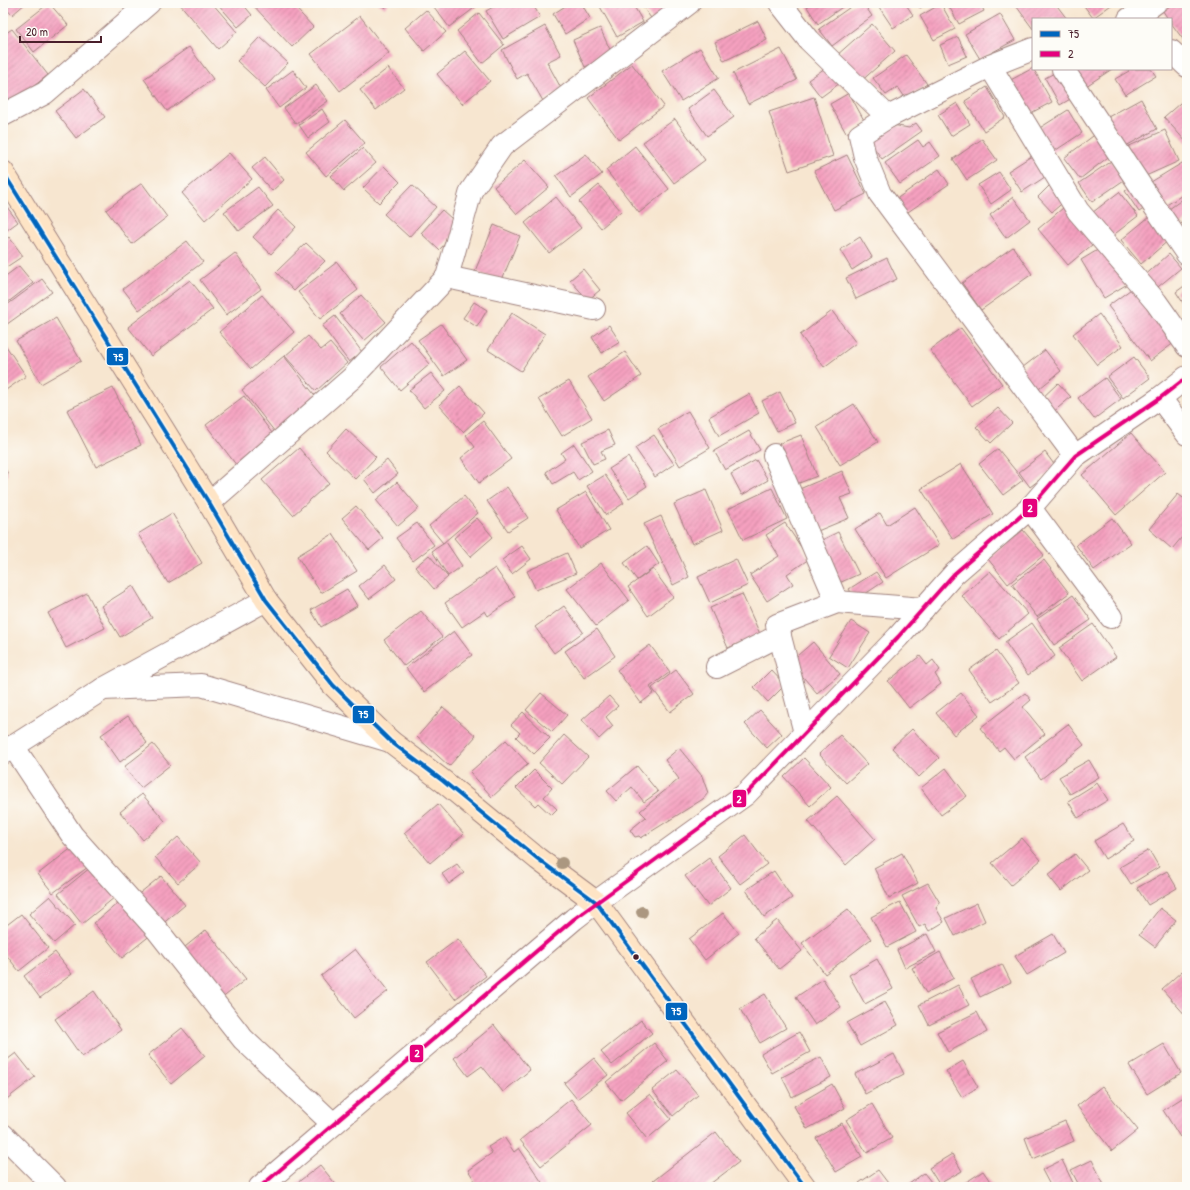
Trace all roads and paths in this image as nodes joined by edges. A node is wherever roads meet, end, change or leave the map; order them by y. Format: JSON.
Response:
{"nodes":[{"id":1,"x":149,"y":3,"type":"edge"},
{"id":2,"x":689,"y":3,"type":"edge"},
{"id":3,"x":780,"y":3,"type":"edge"},
{"id":4,"x":1155,"y":3,"type":"edge"},
{"id":5,"x":1132,"y":14,"type":"edge"},
{"id":6,"x":1032,"y":49,"type":"edge"},
{"id":7,"x":1172,"y":52,"type":"edge"},
{"id":8,"x":990,"y":66,"type":"junction"},
{"id":9,"x":1187,"y":66,"type":"edge"},
{"id":10,"x":1064,"y":70,"type":"edge"},
{"id":11,"x":3,"y":115,"type":"edge"},
{"id":12,"x":888,"y":117,"type":"junction"},
{"id":13,"x":3,"y":172,"type":"edge"},
{"id":14,"x":1187,"y":254,"type":"edge"},
{"id":15,"x":447,"y":277,"type":"junction"},
{"id":16,"x":594,"y":309,"type":"dead end"},
{"id":17,"x":1187,"y":346,"type":"edge"},
{"id":18,"x":1187,"y":377,"type":"edge"},
{"id":19,"x":1160,"y":398,"type":"junction"},
{"id":20,"x":1187,"y":434,"type":"edge"},
{"id":21,"x":774,"y":456,"type":"dead end"},
{"id":22,"x":1075,"y":456,"type":"junction"},
{"id":23,"x":209,"y":503,"type":"junction"},
{"id":24,"x":1030,"y":508,"type":"junction"},
{"id":25,"x":266,"y":600,"type":"junction"},
{"id":26,"x":837,"y":602,"type":"junction"},
{"id":27,"x":923,"y":609,"type":"junction"},
{"id":28,"x":1111,"y":617,"type":"dead end"},
{"id":29,"x":780,"y":635,"type":"junction"},
{"id":30,"x":717,"y":667,"type":"dead end"},
{"id":31,"x":103,"y":689,"type":"junction"},
{"id":32,"x":805,"y":733,"type":"junction"},
{"id":33,"x":390,"y":741,"type":"junction"},
{"id":34,"x":8,"y":749,"type":"edge"},
{"id":35,"x":596,"y":902,"type":"junction"},
{"id":36,"x":333,"y":1124,"type":"junction"},
{"id":37,"x":3,"y":1135,"type":"edge"},
{"id":38,"x":55,"y":1187,"type":"edge"},
{"id":39,"x":260,"y":1187,"type":"edge"},
{"id":40,"x":805,"y":1187,"type":"edge"}],
"edges":[{"from":1,"to":11,"type":"street"},
{"from":2,"to":15,"type":"street"},
{"from":3,"to":12,"type":"street"},
{"from":4,"to":5,"type":"street"},
{"from":6,"to":8,"type":"street"},
{"from":7,"to":9,"type":"street"},
{"from":8,"to":12,"type":"street"},
{"from":8,"to":17,"type":"street"},
{"from":10,"to":14,"type":"street"},
{"from":12,"to":22,"type":"street"},
{"from":13,"to":23,"type":"main road"},
{"from":15,"to":16,"type":"street"},
{"from":15,"to":23,"type":"street"},
{"from":18,"to":19,"type":"street"},
{"from":19,"to":20,"type":"street"},
{"from":19,"to":22,"type":"street"},
{"from":21,"to":26,"type":"street"},
{"from":22,"to":24,"type":"street"},
{"from":23,"to":25,"type":"main road"},
{"from":24,"to":27,"type":"street"},
{"from":24,"to":28,"type":"street"},
{"from":25,"to":31,"type":"street"},
{"from":25,"to":33,"type":"main road"},
{"from":26,"to":27,"type":"street"},
{"from":26,"to":29,"type":"street"},
{"from":27,"to":32,"type":"street"},
{"from":29,"to":30,"type":"street"},
{"from":29,"to":32,"type":"street"},
{"from":31,"to":33,"type":"street"},
{"from":31,"to":34,"type":"street"},
{"from":32,"to":35,"type":"street"},
{"from":33,"to":35,"type":"main road"},
{"from":34,"to":36,"type":"street"},
{"from":35,"to":36,"type":"street"},
{"from":35,"to":40,"type":"main road"},
{"from":36,"to":39,"type":"street"},
{"from":37,"to":38,"type":"street"}]}
